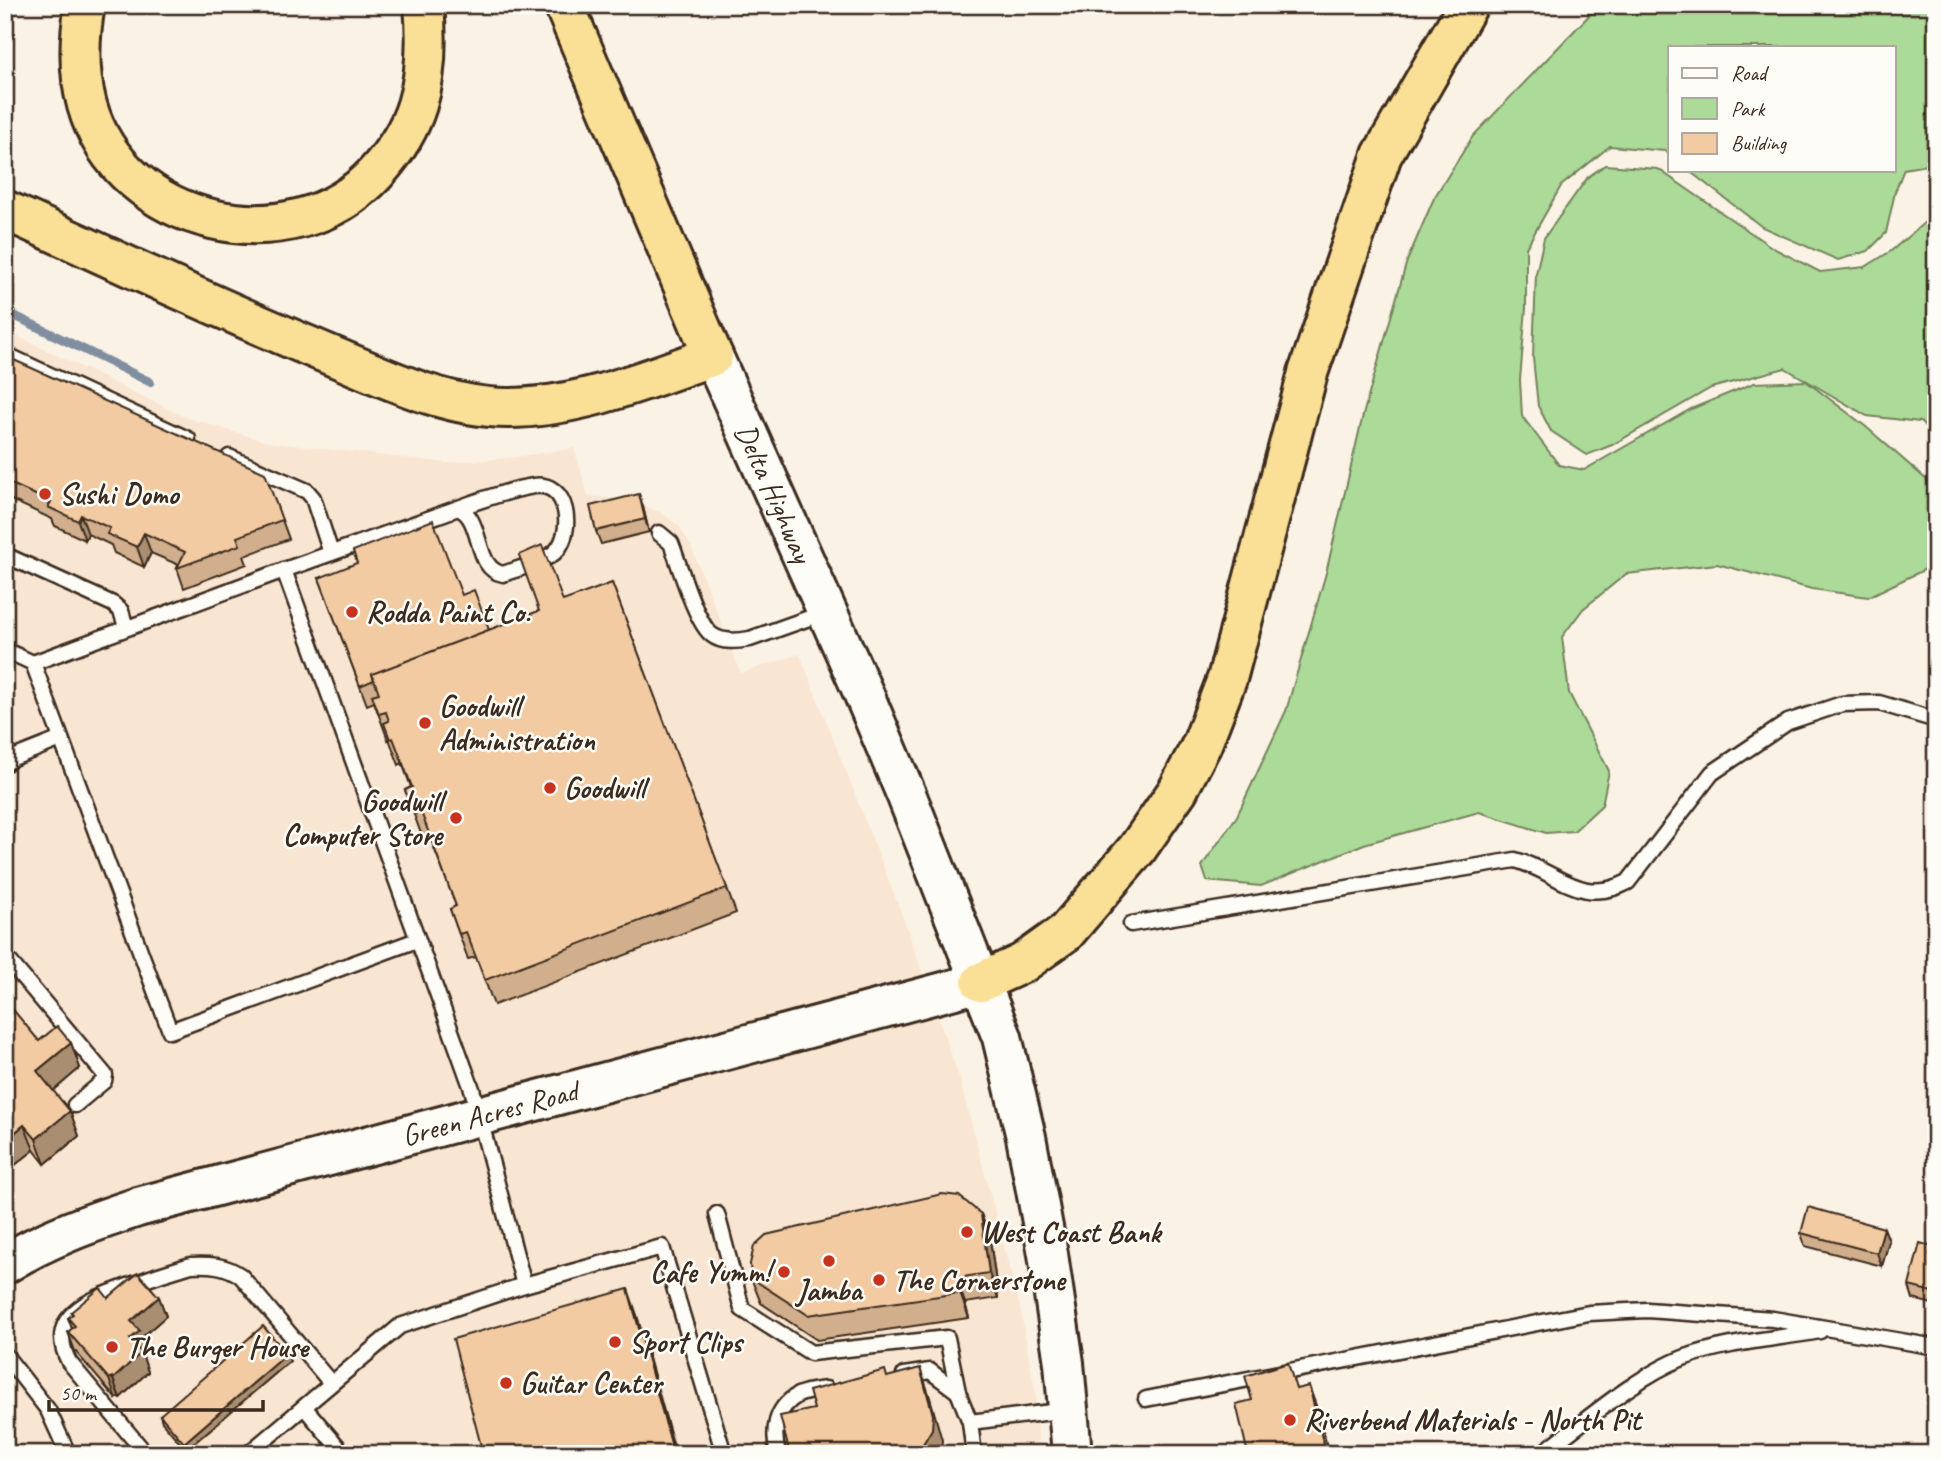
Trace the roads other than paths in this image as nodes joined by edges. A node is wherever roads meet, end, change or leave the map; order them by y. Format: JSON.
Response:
{"nodes":[{"id":1,"x":85,"y":5,"type":"edge"},
{"id":2,"x":424,"y":5,"type":"edge"},
{"id":3,"x":564,"y":5,"type":"edge"},
{"id":4,"x":1468,"y":5,"type":"edge"},
{"id":5,"x":5,"y":210,"type":"edge"},
{"id":6,"x":5,"y":354,"type":"edge"},
{"id":7,"x":713,"y":356,"type":"junction"},
{"id":8,"x":458,"y":508,"type":"junction"},
{"id":9,"x":659,"y":533,"type":"dead end"},
{"id":10,"x":331,"y":553,"type":"junction"},
{"id":11,"x":5,"y":555,"type":"edge"},
{"id":12,"x":284,"y":570,"type":"junction"},
{"id":13,"x":827,"y":611,"type":"junction"},
{"id":14,"x":126,"y":627,"type":"junction"},
{"id":15,"x":5,"y":650,"type":"edge"},
{"id":16,"x":33,"y":663,"type":"junction"},
{"id":17,"x":1936,"y":720,"type":"edge"},
{"id":18,"x":61,"y":739,"type":"junction"},
{"id":19,"x":5,"y":764,"type":"edge"},
{"id":20,"x":1131,"y":924,"type":"dead end"},
{"id":21,"x":417,"y":940,"type":"junction"},
{"id":22,"x":5,"y":956,"type":"edge"},
{"id":23,"x":981,"y":982,"type":"junction"},
{"id":24,"x":75,"y":1105,"type":"dead end"},
{"id":25,"x":481,"y":1116,"type":"junction"},
{"id":26,"x":717,"y":1214,"type":"dead end"},
{"id":27,"x":5,"y":1264,"type":"edge"},
{"id":28,"x":524,"y":1285,"type":"junction"},
{"id":29,"x":1832,"y":1329,"type":"junction"},
{"id":30,"x":1936,"y":1347,"type":"edge"},
{"id":31,"x":5,"y":1355,"type":"edge"},
{"id":32,"x":890,"y":1378,"type":"edge"},
{"id":33,"x":331,"y":1383,"type":"junction"},
{"id":34,"x":836,"y":1387,"type":"edge"},
{"id":35,"x":958,"y":1392,"type":"junction"},
{"id":36,"x":1146,"y":1399,"type":"dead end"},
{"id":37,"x":304,"y":1406,"type":"junction"},
{"id":38,"x":1069,"y":1410,"type":"junction"},
{"id":39,"x":970,"y":1422,"type":"junction"},
{"id":40,"x":68,"y":1454,"type":"edge"},
{"id":41,"x":146,"y":1454,"type":"edge"},
{"id":42,"x":248,"y":1454,"type":"edge"},
{"id":43,"x":344,"y":1454,"type":"edge"},
{"id":44,"x":724,"y":1454,"type":"edge"},
{"id":45,"x":778,"y":1454,"type":"edge"},
{"id":46,"x":974,"y":1454,"type":"edge"},
{"id":47,"x":1072,"y":1454,"type":"edge"},
{"id":48,"x":1541,"y":1454,"type":"edge"}],
"edges":[{"from":1,"to":2,"type":"highway"},
{"from":3,"to":7,"type":"highway","name":"Delta Highway"},
{"from":4,"to":23,"type":"highway"},
{"from":5,"to":7,"type":"highway"},
{"from":6,"to":10,"type":"lane"},
{"from":7,"to":13,"type":"street","name":"Delta Highway"},
{"from":8,"to":8,"type":"lane"},
{"from":8,"to":10,"type":"lane"},
{"from":9,"to":13,"type":"lane"},
{"from":10,"to":12,"type":"lane"},
{"from":11,"to":14,"type":"lane"},
{"from":12,"to":14,"type":"lane"},
{"from":12,"to":21,"type":"lane"},
{"from":13,"to":23,"type":"street","name":"Delta Highway"},
{"from":14,"to":16,"type":"lane"},
{"from":15,"to":16,"type":"lane"},
{"from":16,"to":18,"type":"lane"},
{"from":17,"to":20,"type":"lane"},
{"from":18,"to":19,"type":"lane"},
{"from":18,"to":21,"type":"lane"},
{"from":21,"to":25,"type":"lane"},
{"from":22,"to":24,"type":"lane"},
{"from":23,"to":25,"type":"street","name":"Green Acres Road"},
{"from":23,"to":38,"type":"street","name":"Delta Highway"},
{"from":25,"to":27,"type":"street","name":"Green Acres Road"},
{"from":25,"to":28,"type":"lane"},
{"from":26,"to":35,"type":"lane"},
{"from":28,"to":33,"type":"lane"},
{"from":28,"to":44,"type":"lane"},
{"from":29,"to":30,"type":"lane"},
{"from":29,"to":36,"type":"lane"},
{"from":29,"to":48,"type":"lane"},
{"from":31,"to":40,"type":"lane"},
{"from":32,"to":35,"type":"lane"},
{"from":33,"to":37,"type":"lane"},
{"from":33,"to":41,"type":"lane"},
{"from":34,"to":45,"type":"lane"},
{"from":35,"to":39,"type":"lane"},
{"from":37,"to":42,"type":"lane"},
{"from":37,"to":43,"type":"lane"},
{"from":38,"to":39,"type":"lane"},
{"from":38,"to":47,"type":"street","name":"Delta Highway"},
{"from":39,"to":46,"type":"lane"}]}
